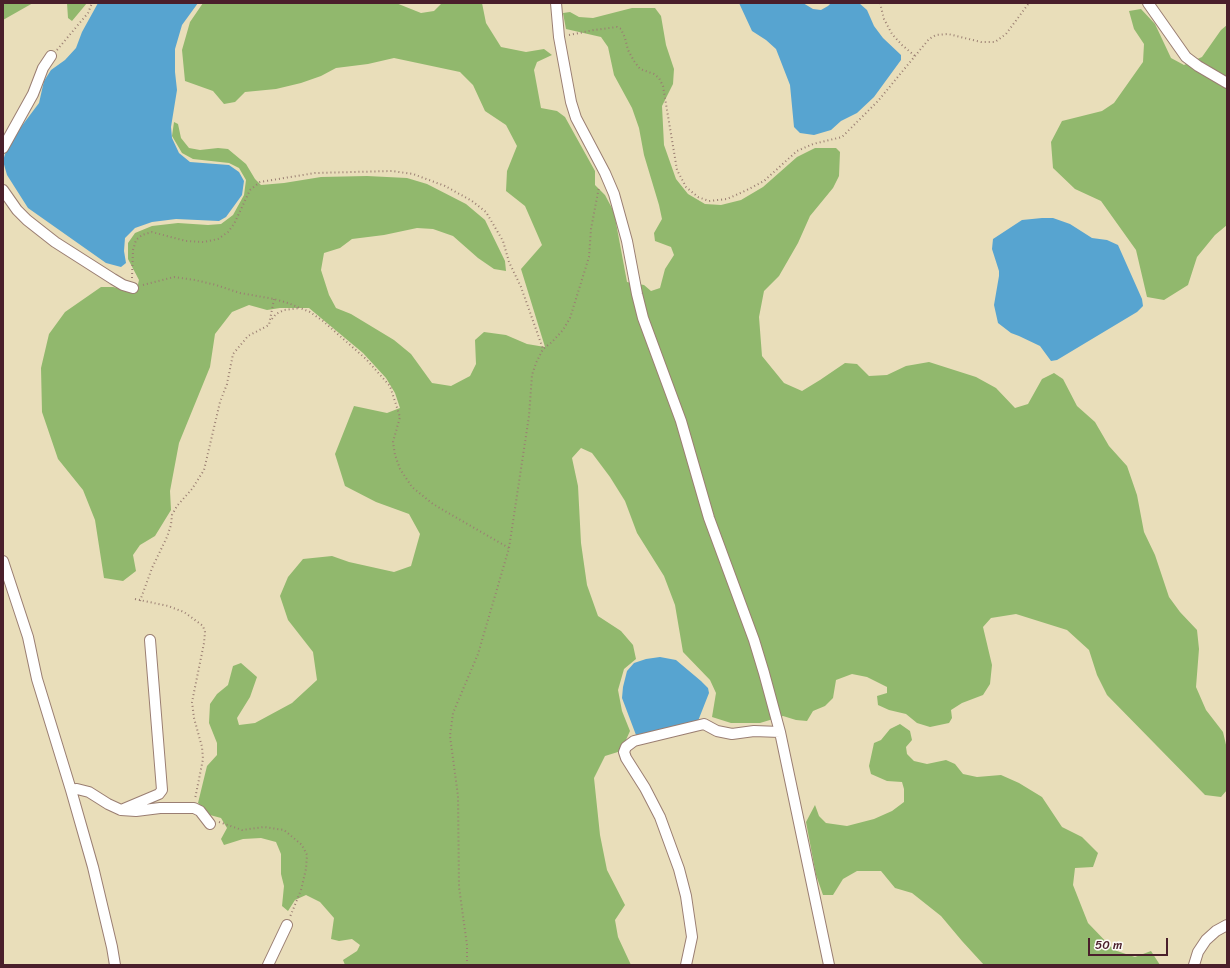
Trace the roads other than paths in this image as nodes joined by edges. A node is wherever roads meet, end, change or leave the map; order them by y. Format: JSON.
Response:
{"nodes":[{"id":1,"x":556,"y":3,"type":"edge"},
{"id":2,"x":1148,"y":3,"type":"edge"},
{"id":3,"x":51,"y":56,"type":"road end"},
{"id":4,"x":1227,"y":83,"type":"edge"},
{"id":5,"x":3,"y":148,"type":"edge"},
{"id":6,"x":3,"y":190,"type":"edge"},
{"id":7,"x":133,"y":288,"type":"road end"},
{"id":8,"x":3,"y":561,"type":"edge"},
{"id":9,"x":150,"y":640,"type":"dead end"},
{"id":10,"x":780,"y":732,"type":"junction"},
{"id":11,"x":71,"y":790,"type":"junction"},
{"id":12,"x":120,"y":810,"type":"junction"},
{"id":13,"x":210,"y":824,"type":"road end"},
{"id":14,"x":287,"y":925,"type":"road end"},
{"id":15,"x":1227,"y":925,"type":"edge"},
{"id":16,"x":115,"y":965,"type":"edge"},
{"id":17,"x":268,"y":965,"type":"edge"},
{"id":18,"x":686,"y":965,"type":"edge"},
{"id":19,"x":829,"y":965,"type":"edge"},
{"id":20,"x":1194,"y":965,"type":"edge"}],
"edges":[{"from":1,"to":10,"type":"street"},
{"from":2,"to":4,"type":"street"},
{"from":3,"to":5,"type":"street"},
{"from":6,"to":7,"type":"street"},
{"from":8,"to":11,"type":"street"},
{"from":9,"to":12,"type":"street"},
{"from":10,"to":18,"type":"street"},
{"from":10,"to":19,"type":"street"},
{"from":11,"to":12,"type":"street"},
{"from":11,"to":16,"type":"street"},
{"from":12,"to":13,"type":"street"},
{"from":14,"to":17,"type":"street"},
{"from":15,"to":20,"type":"street"}]}
